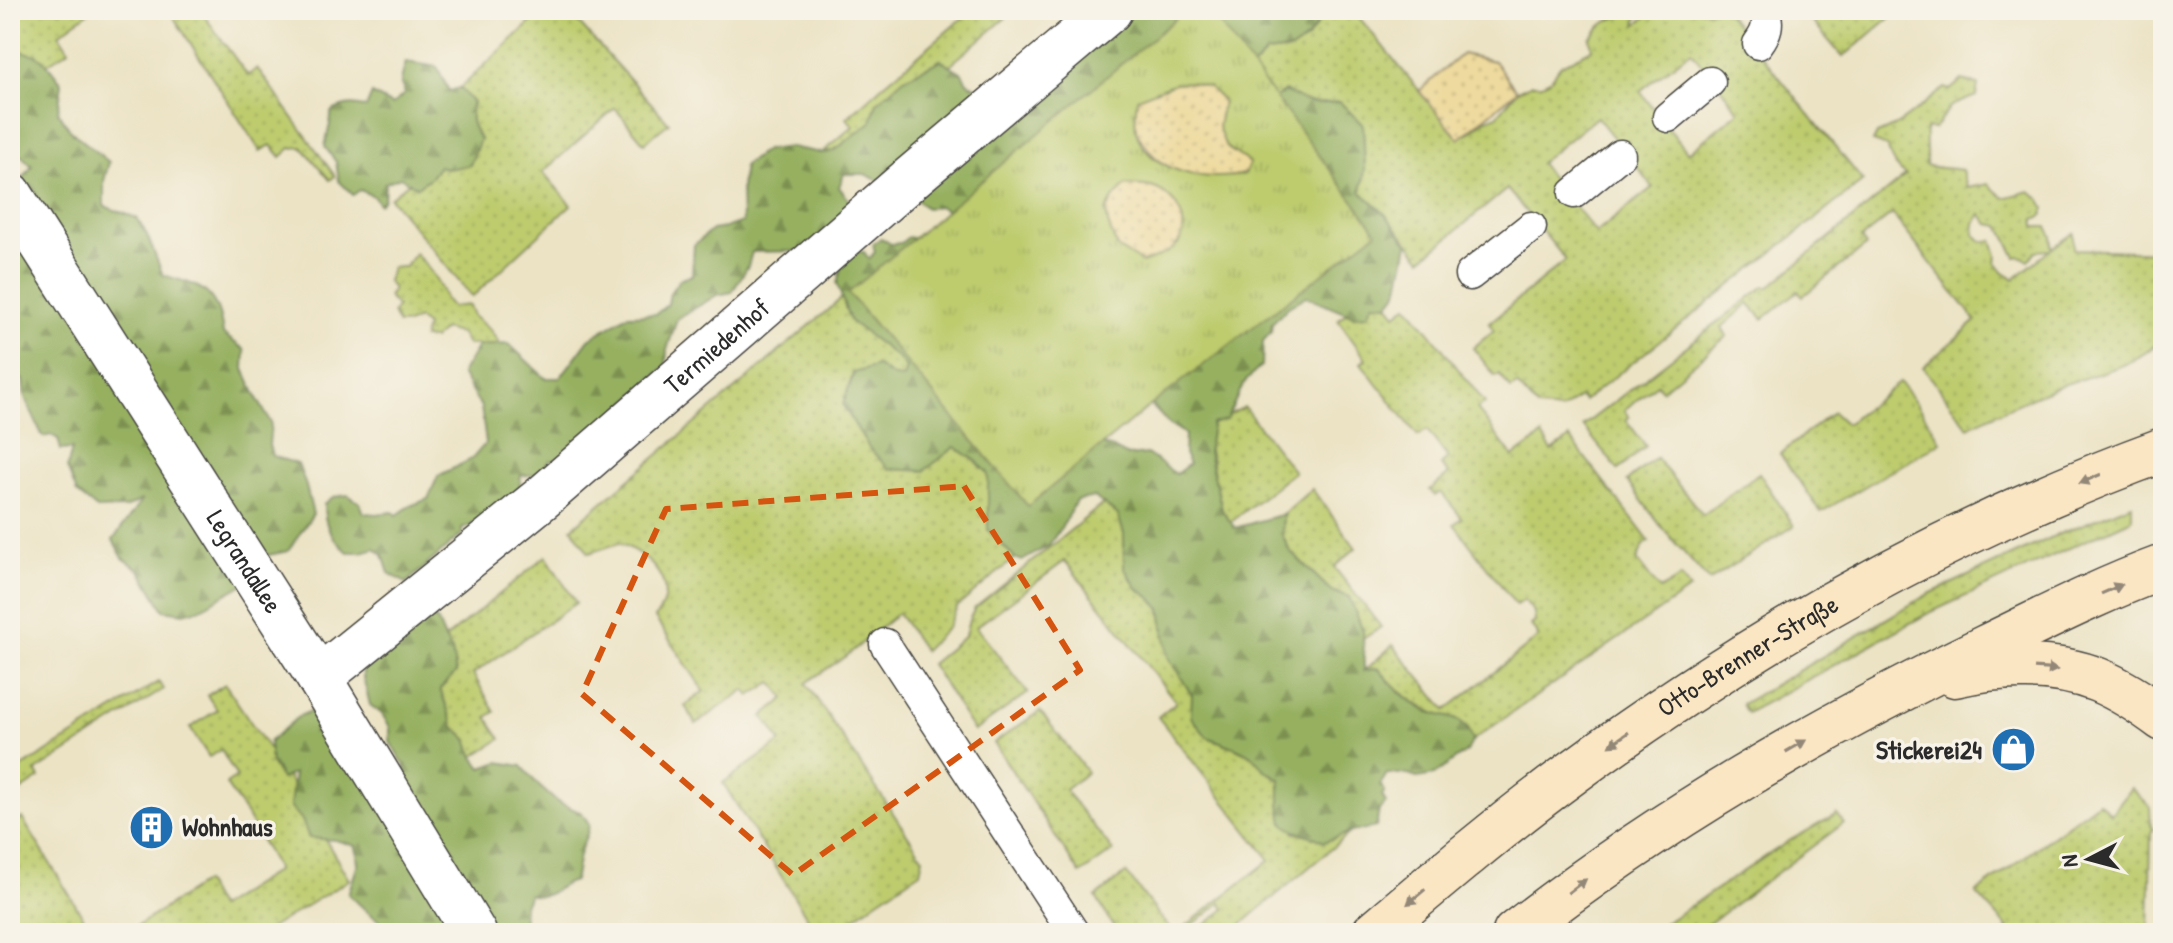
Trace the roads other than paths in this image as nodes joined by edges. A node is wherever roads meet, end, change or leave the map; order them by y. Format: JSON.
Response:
{"nodes":[{"id":1,"x":1110,"y":10,"type":"edge"},
{"id":2,"x":1765,"y":10,"type":"edge"},
{"id":3,"x":1758,"y":44,"type":"dead end"},
{"id":4,"x":1710,"y":82,"type":"dead end"},
{"id":5,"x":1668,"y":117,"type":"dead end"},
{"id":6,"x":1620,"y":155,"type":"dead end"},
{"id":7,"x":1574,"y":193,"type":"dead end"},
{"id":8,"x":10,"y":194,"type":"edge"},
{"id":9,"x":1531,"y":227,"type":"dead end"},
{"id":10,"x":1470,"y":275,"type":"dead end"},
{"id":11,"x":2163,"y":450,"type":"edge"},
{"id":12,"x":2163,"y":567,"type":"edge"},
{"id":13,"x":885,"y":644,"type":"dead end"},
{"id":14,"x":319,"y":678,"type":"junction"},
{"id":15,"x":1888,"y":696,"type":"junction"},
{"id":16,"x":2163,"y":719,"type":"edge"},
{"id":17,"x":474,"y":933,"type":"edge"},
{"id":18,"x":1074,"y":933,"type":"edge"},
{"id":19,"x":1374,"y":933,"type":"edge"},
{"id":20,"x":1515,"y":933,"type":"edge"}],
"edges":[{"from":1,"to":14,"type":"street","name":"Termiedenhof"},
{"from":2,"to":3,"type":"lane"},
{"from":4,"to":5,"type":"lane"},
{"from":6,"to":7,"type":"lane"},
{"from":8,"to":14,"type":"street","name":"Legrandallee"},
{"from":9,"to":10,"type":"lane"},
{"from":11,"to":19,"type":"street","name":"Otto-Brenner-Straße","one_way":true},
{"from":15,"to":12,"type":"street","one_way":true},
{"from":13,"to":18,"type":"lane"},
{"from":14,"to":17,"type":"street","name":"Legrandallee"},
{"from":15,"to":16,"type":"street","one_way":true},
{"from":20,"to":15,"type":"street","one_way":true}]}
